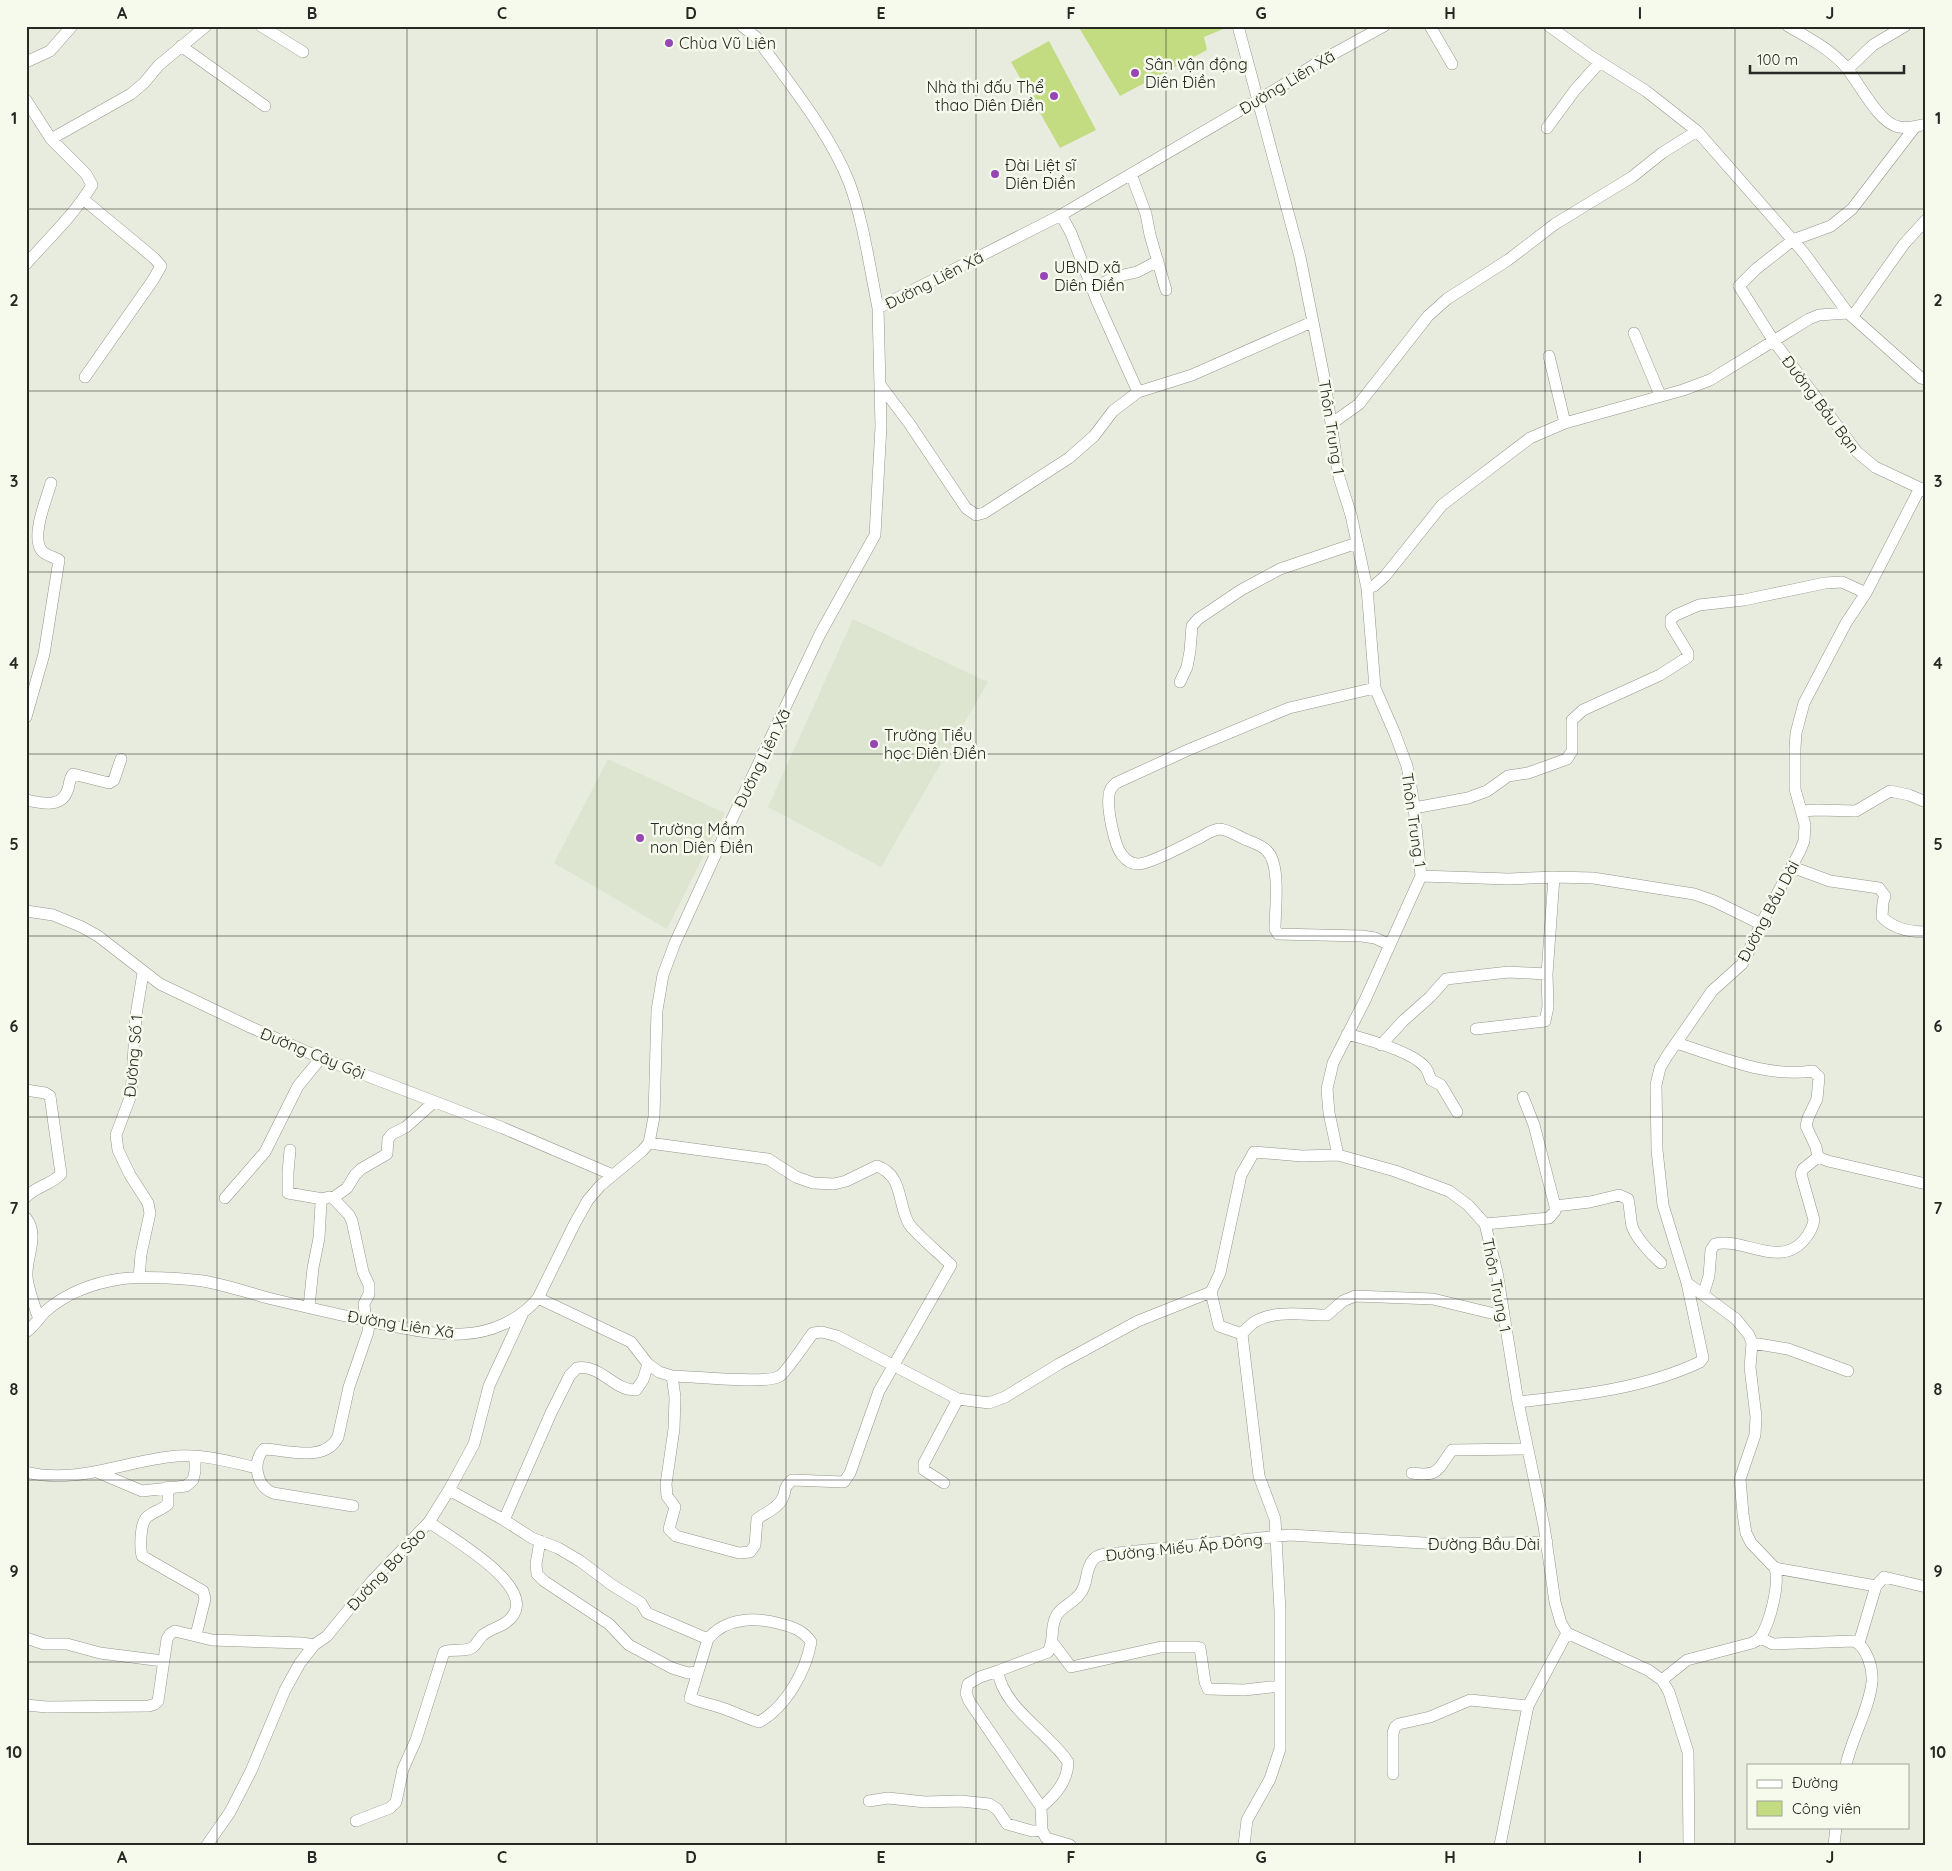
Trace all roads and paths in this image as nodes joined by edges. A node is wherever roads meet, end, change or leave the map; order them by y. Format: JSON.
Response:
{"nodes":[{"id":1,"x":72,"y":26,"type":"edge"},
{"id":2,"x":206,"y":26,"type":"edge"},
{"id":3,"x":261,"y":26,"type":"edge"},
{"id":4,"x":742,"y":26,"type":"edge"},
{"id":5,"x":1238,"y":26,"type":"edge"},
{"id":6,"x":1384,"y":26,"type":"edge"},
{"id":7,"x":1430,"y":26,"type":"edge"},
{"id":8,"x":1549,"y":26,"type":"edge"},
{"id":9,"x":1788,"y":26,"type":"edge"},
{"id":10,"x":1905,"y":26,"type":"edge"},
{"id":11,"x":181,"y":46,"type":"junction"},
{"id":12,"x":303,"y":52,"type":"dead end"},
{"id":13,"x":26,"y":62,"type":"edge"},
{"id":14,"x":1600,"y":62,"type":"junction"},
{"id":15,"x":1452,"y":64,"type":"dead end"},
{"id":16,"x":1848,"y":68,"type":"junction"},
{"id":17,"x":26,"y":100,"type":"edge"},
{"id":18,"x":1258,"y":100,"type":"junction"},
{"id":19,"x":265,"y":106,"type":"dead end"},
{"id":20,"x":1920,"y":126,"type":"edge"},
{"id":21,"x":1547,"y":128,"type":"dead end"},
{"id":22,"x":1697,"y":131,"type":"junction"},
{"id":23,"x":51,"y":139,"type":"junction"},
{"id":24,"x":1131,"y":174,"type":"junction"},
{"id":25,"x":84,"y":199,"type":"junction"},
{"id":26,"x":1061,"y":215,"type":"junction"},
{"id":27,"x":1926,"y":220,"type":"edge"},
{"id":28,"x":1793,"y":240,"type":"junction"},
{"id":29,"x":1158,"y":261,"type":"junction"},
{"id":30,"x":26,"y":264,"type":"edge"},
{"id":31,"x":1093,"y":289,"type":"junction"},
{"id":32,"x":1166,"y":290,"type":"dead end"},
{"id":33,"x":878,"y":308,"type":"junction"},
{"id":34,"x":1850,"y":315,"type":"junction"},
{"id":35,"x":1312,"y":322,"type":"junction"},
{"id":36,"x":1634,"y":333,"type":"dead end"},
{"id":37,"x":1773,"y":340,"type":"junction"},
{"id":38,"x":1549,"y":356,"type":"dead end"},
{"id":39,"x":85,"y":377,"type":"dead end"},
{"id":40,"x":1926,"y":379,"type":"edge"},
{"id":41,"x":881,"y":386,"type":"junction"},
{"id":42,"x":1138,"y":392,"type":"junction"},
{"id":43,"x":1660,"y":395,"type":"junction"},
{"id":44,"x":1565,"y":423,"type":"junction"},
{"id":45,"x":1331,"y":424,"type":"junction"},
{"id":46,"x":51,"y":483,"type":"dead end"},
{"id":47,"x":1923,"y":490,"type":"edge"},
{"id":48,"x":1357,"y":543,"type":"junction"},
{"id":49,"x":1367,"y":588,"type":"junction"},
{"id":50,"x":1866,"y":593,"type":"junction"},
{"id":51,"x":1180,"y":682,"type":"dead end"},
{"id":52,"x":1375,"y":688,"type":"junction"},
{"id":53,"x":26,"y":717,"type":"edge"},
{"id":54,"x":121,"y":759,"type":"dead end"},
{"id":55,"x":26,"y":800,"type":"edge"},
{"id":56,"x":1926,"y":802,"type":"edge"},
{"id":57,"x":1414,"y":808,"type":"junction"},
{"id":58,"x":1801,"y":811,"type":"junction"},
{"id":59,"x":1792,"y":867,"type":"junction"},
{"id":60,"x":1421,"y":876,"type":"junction"},
{"id":61,"x":1554,"y":876,"type":"junction"},
{"id":62,"x":26,"y":911,"type":"edge"},
{"id":63,"x":1761,"y":924,"type":"junction"},
{"id":64,"x":1926,"y":932,"type":"edge"},
{"id":65,"x":1390,"y":945,"type":"junction"},
{"id":66,"x":143,"y":973,"type":"junction"},
{"id":67,"x":1547,"y":974,"type":"junction"},
{"id":68,"x":1476,"y":1029,"type":"dead end"},
{"id":69,"x":1347,"y":1034,"type":"junction"},
{"id":70,"x":1676,"y":1043,"type":"junction"},
{"id":71,"x":1381,"y":1045,"type":"junction"},
{"id":72,"x":320,"y":1058,"type":"junction"},
{"id":73,"x":26,"y":1090,"type":"edge"},
{"id":74,"x":1523,"y":1097,"type":"dead end"},
{"id":75,"x":434,"y":1102,"type":"junction"},
{"id":76,"x":1457,"y":1112,"type":"dead end"},
{"id":77,"x":648,"y":1143,"type":"junction"},
{"id":78,"x":290,"y":1150,"type":"dead end"},
{"id":79,"x":1338,"y":1155,"type":"junction"},
{"id":80,"x":1818,"y":1157,"type":"junction"},
{"id":81,"x":613,"y":1174,"type":"junction"},
{"id":82,"x":1926,"y":1184,"type":"edge"},
{"id":83,"x":26,"y":1197,"type":"edge"},
{"id":84,"x":225,"y":1198,"type":"dead end"},
{"id":85,"x":328,"y":1198,"type":"junction"},
{"id":86,"x":1555,"y":1206,"type":"junction"},
{"id":87,"x":26,"y":1218,"type":"edge"},
{"id":88,"x":1485,"y":1224,"type":"junction"},
{"id":89,"x":1661,"y":1263,"type":"dead end"},
{"id":90,"x":139,"y":1278,"type":"junction"},
{"id":91,"x":1686,"y":1283,"type":"junction"},
{"id":92,"x":1211,"y":1292,"type":"junction"},
{"id":93,"x":1703,"y":1295,"type":"junction"},
{"id":94,"x":538,"y":1298,"type":"junction"},
{"id":95,"x":309,"y":1307,"type":"junction"},
{"id":96,"x":522,"y":1315,"type":"junction"},
{"id":97,"x":1503,"y":1316,"type":"junction"},
{"id":98,"x":39,"y":1319,"type":"junction"},
{"id":99,"x":369,"y":1322,"type":"junction"},
{"id":100,"x":26,"y":1332,"type":"edge"},
{"id":101,"x":1242,"y":1334,"type":"junction"},
{"id":102,"x":1752,"y":1343,"type":"junction"},
{"id":103,"x":648,"y":1364,"type":"junction"},
{"id":104,"x":894,"y":1366,"type":"junction"},
{"id":105,"x":1848,"y":1371,"type":"dead end"},
{"id":106,"x":672,"y":1376,"type":"junction"},
{"id":107,"x":958,"y":1399,"type":"junction"},
{"id":108,"x":1518,"y":1402,"type":"junction"},
{"id":109,"x":1528,"y":1449,"type":"junction"},
{"id":110,"x":195,"y":1457,"type":"junction"},
{"id":111,"x":257,"y":1468,"type":"junction"},
{"id":112,"x":26,"y":1472,"type":"edge"},
{"id":113,"x":97,"y":1472,"type":"junction"},
{"id":114,"x":1412,"y":1473,"type":"dead end"},
{"id":115,"x":944,"y":1483,"type":"dead end"},
{"id":116,"x":168,"y":1487,"type":"junction"},
{"id":117,"x":449,"y":1490,"type":"junction"},
{"id":118,"x":354,"y":1506,"type":"dead end"},
{"id":119,"x":504,"y":1520,"type":"junction"},
{"id":120,"x":429,"y":1522,"type":"junction"},
{"id":121,"x":1277,"y":1537,"type":"junction"},
{"id":122,"x":540,"y":1541,"type":"junction"},
{"id":123,"x":1547,"y":1542,"type":"junction"},
{"id":124,"x":1775,"y":1568,"type":"junction"},
{"id":125,"x":1876,"y":1586,"type":"junction"},
{"id":126,"x":1926,"y":1587,"type":"edge"},
{"id":127,"x":1567,"y":1633,"type":"junction"},
{"id":128,"x":196,"y":1635,"type":"junction"},
{"id":129,"x":26,"y":1638,"type":"edge"},
{"id":130,"x":1760,"y":1638,"type":"junction"},
{"id":131,"x":708,"y":1639,"type":"junction"},
{"id":132,"x":1053,"y":1643,"type":"junction"},
{"id":133,"x":1859,"y":1643,"type":"junction"},
{"id":134,"x":314,"y":1645,"type":"junction"},
{"id":135,"x":163,"y":1661,"type":"junction"},
{"id":136,"x":998,"y":1671,"type":"junction"},
{"id":137,"x":698,"y":1672,"type":"junction"},
{"id":138,"x":1662,"y":1680,"type":"junction"},
{"id":139,"x":1280,"y":1686,"type":"junction"},
{"id":140,"x":26,"y":1705,"type":"edge"},
{"id":141,"x":1528,"y":1706,"type":"junction"},
{"id":142,"x":1846,"y":1764,"type":"edge"},
{"id":143,"x":1393,"y":1774,"type":"dead end"},
{"id":144,"x":869,"y":1801,"type":"dead end"},
{"id":145,"x":1041,"y":1807,"type":"junction"},
{"id":146,"x":356,"y":1820,"type":"dead end"},
{"id":147,"x":1836,"y":1828,"type":"edge"},
{"id":148,"x":1042,"y":1830,"type":"junction"},
{"id":149,"x":207,"y":1845,"type":"edge"},
{"id":150,"x":1070,"y":1845,"type":"edge"},
{"id":151,"x":1244,"y":1845,"type":"edge"},
{"id":152,"x":1500,"y":1845,"type":"edge"},
{"id":153,"x":1689,"y":1845,"type":"edge"},
{"id":154,"x":1834,"y":1845,"type":"edge"}],
"edges":[{"from":1,"to":13,"type":"street"},
{"from":2,"to":11,"type":"street"},
{"from":3,"to":12,"type":"street"},
{"from":4,"to":33,"type":"street"},
{"from":5,"to":18,"type":"street","name":"Thôn Trung 1"},
{"from":6,"to":18,"type":"street","name":"Đường Liên Xã"},
{"from":7,"to":15,"type":"street"},
{"from":8,"to":14,"type":"street"},
{"from":9,"to":16,"type":"street"},
{"from":10,"to":16,"type":"street"},
{"from":11,"to":19,"type":"street"},
{"from":11,"to":23,"type":"street"},
{"from":14,"to":21,"type":"street"},
{"from":14,"to":22,"type":"street"},
{"from":16,"to":20,"type":"street"},
{"from":17,"to":23,"type":"street"},
{"from":18,"to":24,"type":"street","name":"Đường Liên Xã"},
{"from":18,"to":35,"type":"street","name":"Thôn Trung 1"},
{"from":20,"to":28,"type":"street"},
{"from":22,"to":28,"type":"street"},
{"from":22,"to":45,"type":"street"},
{"from":23,"to":25,"type":"street"},
{"from":24,"to":26,"type":"street","name":"Đường Liên Xã"},
{"from":24,"to":29,"type":"street"},
{"from":25,"to":30,"type":"street"},
{"from":25,"to":39,"type":"street"},
{"from":26,"to":31,"type":"street"},
{"from":26,"to":33,"type":"street","name":"Đường Liên Xã"},
{"from":27,"to":34,"type":"street"},
{"from":28,"to":34,"type":"street"},
{"from":28,"to":37,"type":"street","name":"Đường Bầu Bạn"},
{"from":29,"to":31,"type":"street"},
{"from":29,"to":32,"type":"street"},
{"from":31,"to":42,"type":"street"},
{"from":33,"to":41,"type":"street","name":"Đường Liên Xã"},
{"from":34,"to":37,"type":"street"},
{"from":34,"to":40,"type":"street"},
{"from":35,"to":42,"type":"street"},
{"from":35,"to":45,"type":"street","name":"Thôn Trung 1"},
{"from":36,"to":43,"type":"street"},
{"from":37,"to":43,"type":"street"},
{"from":37,"to":47,"type":"street","name":"Đường Bầu Bạn"},
{"from":38,"to":44,"type":"street"},
{"from":41,"to":42,"type":"street"},
{"from":41,"to":77,"type":"street","name":"Đường Liên Xã"},
{"from":43,"to":44,"type":"street"},
{"from":44,"to":49,"type":"street"},
{"from":45,"to":48,"type":"street","name":"Thôn Trung 1"},
{"from":46,"to":53,"type":"street"},
{"from":47,"to":50,"type":"street","name":"Đường Bầu Dài"},
{"from":48,"to":49,"type":"street","name":"Thôn Trung 1"},
{"from":48,"to":51,"type":"street"},
{"from":49,"to":52,"type":"street","name":"Thôn Trung 1"},
{"from":50,"to":57,"type":"street"},
{"from":50,"to":58,"type":"street","name":"Đường Bầu Dài"},
{"from":52,"to":57,"type":"street","name":"Thôn Trung 1"},
{"from":52,"to":65,"type":"street"},
{"from":54,"to":55,"type":"street"},
{"from":56,"to":58,"type":"street"},
{"from":57,"to":60,"type":"street","name":"Thôn Trung 1"},
{"from":58,"to":59,"type":"street","name":"Đường Bầu Dài"},
{"from":59,"to":63,"type":"street","name":"Đường Bầu Dài"},
{"from":59,"to":64,"type":"street"},
{"from":60,"to":61,"type":"street"},
{"from":60,"to":65,"type":"street","name":"Thôn Trung 1"},
{"from":61,"to":63,"type":"street"},
{"from":61,"to":67,"type":"street"},
{"from":62,"to":66,"type":"street","name":"Đường Cây Gội"},
{"from":63,"to":70,"type":"street","name":"Đường Bầu Dài"},
{"from":65,"to":69,"type":"street","name":"Thôn Trung 1"},
{"from":66,"to":72,"type":"street","name":"Đường Cây Gội"},
{"from":66,"to":90,"type":"street","name":"Đường Số 1"},
{"from":67,"to":68,"type":"street"},
{"from":67,"to":71,"type":"street"},
{"from":69,"to":71,"type":"street"},
{"from":69,"to":79,"type":"street","name":"Thôn Trung 1"},
{"from":70,"to":80,"type":"street"},
{"from":70,"to":91,"type":"street","name":"Đường Bầu Dài"},
{"from":71,"to":76,"type":"street"},
{"from":72,"to":75,"type":"street","name":"Đường Cây Gội"},
{"from":72,"to":84,"type":"street"},
{"from":73,"to":83,"type":"street"},
{"from":74,"to":86,"type":"street"},
{"from":75,"to":81,"type":"street","name":"Đường Cây Gội"},
{"from":75,"to":85,"type":"street"},
{"from":77,"to":81,"type":"street","name":"Đường Liên Xã"},
{"from":77,"to":104,"type":"street"},
{"from":78,"to":85,"type":"street"},
{"from":79,"to":88,"type":"street","name":"Thôn Trung 1"},
{"from":79,"to":92,"type":"street"},
{"from":80,"to":82,"type":"street"},
{"from":80,"to":93,"type":"street"},
{"from":81,"to":94,"type":"street","name":"Đường Liên Xã"},
{"from":85,"to":95,"type":"street"},
{"from":85,"to":99,"type":"street"},
{"from":86,"to":88,"type":"street"},
{"from":86,"to":89,"type":"street"},
{"from":87,"to":98,"type":"street"},
{"from":88,"to":97,"type":"street","name":"Thôn Trung 1"},
{"from":90,"to":95,"type":"street","name":"Đường Liên Xã"},
{"from":90,"to":98,"type":"street","name":"Đường Liên Xã"},
{"from":91,"to":93,"type":"street"},
{"from":91,"to":108,"type":"street","name":"Đường Bầu Dài"},
{"from":92,"to":101,"type":"street"},
{"from":92,"to":107,"type":"street"},
{"from":93,"to":102,"type":"street"},
{"from":94,"to":96,"type":"street","name":"Đường Liên Xã"},
{"from":94,"to":103,"type":"street"},
{"from":95,"to":99,"type":"street","name":"Đường Liên Xã"},
{"from":96,"to":99,"type":"street","name":"Đường Liên Xã"},
{"from":96,"to":117,"type":"street","name":"Đường Ba Sào"},
{"from":97,"to":101,"type":"street"},
{"from":97,"to":108,"type":"street","name":"Thôn Trung 1"},
{"from":98,"to":100,"type":"street","name":"Đường Liên Xã"},
{"from":99,"to":111,"type":"street"},
{"from":101,"to":121,"type":"street"},
{"from":102,"to":105,"type":"street"},
{"from":102,"to":124,"type":"street"},
{"from":103,"to":106,"type":"street"},
{"from":103,"to":119,"type":"street"},
{"from":104,"to":106,"type":"street"},
{"from":104,"to":106,"type":"street"},
{"from":104,"to":107,"type":"street"},
{"from":107,"to":115,"type":"street"},
{"from":108,"to":109,"type":"street","name":"Thôn Trung 1"},
{"from":109,"to":114,"type":"street"},
{"from":109,"to":123,"type":"street","name":"Thôn Trung 1"},
{"from":110,"to":111,"type":"street"},
{"from":110,"to":113,"type":"street"},
{"from":110,"to":116,"type":"street"},
{"from":111,"to":118,"type":"street"},
{"from":112,"to":113,"type":"street"},
{"from":113,"to":116,"type":"street"},
{"from":116,"to":128,"type":"street"},
{"from":117,"to":119,"type":"street"},
{"from":117,"to":120,"type":"street","name":"Đường Ba Sào"},
{"from":119,"to":122,"type":"street"},
{"from":120,"to":134,"type":"street","name":"Đường Ba Sào"},
{"from":120,"to":146,"type":"street"},
{"from":121,"to":123,"type":"street","name":"Đường Bầu Dài"},
{"from":121,"to":132,"type":"street","name":"Đường Miếu Ấp Đông"},
{"from":121,"to":139,"type":"street"},
{"from":122,"to":131,"type":"street"},
{"from":122,"to":137,"type":"street"},
{"from":123,"to":127,"type":"street","name":"Đường Bầu Dài"},
{"from":124,"to":125,"type":"street"},
{"from":124,"to":130,"type":"street"},
{"from":125,"to":126,"type":"street"},
{"from":125,"to":133,"type":"street"},
{"from":127,"to":138,"type":"street"},
{"from":127,"to":141,"type":"street"},
{"from":128,"to":134,"type":"street"},
{"from":128,"to":135,"type":"street"},
{"from":129,"to":135,"type":"street"},
{"from":130,"to":133,"type":"street"},
{"from":130,"to":138,"type":"street"},
{"from":131,"to":137,"type":"street"},
{"from":131,"to":137,"type":"street"},
{"from":132,"to":136,"type":"street"},
{"from":132,"to":139,"type":"street"},
{"from":133,"to":142,"type":"street"},
{"from":134,"to":149,"type":"street","name":"Đường Ba Sào"},
{"from":135,"to":140,"type":"street"},
{"from":136,"to":145,"type":"street"},
{"from":136,"to":145,"type":"street"},
{"from":138,"to":153,"type":"street"},
{"from":139,"to":151,"type":"street"},
{"from":141,"to":143,"type":"street"},
{"from":141,"to":152,"type":"street"},
{"from":144,"to":148,"type":"street"},
{"from":145,"to":148,"type":"street"},
{"from":147,"to":154,"type":"street"},
{"from":148,"to":150,"type":"street"}]}
